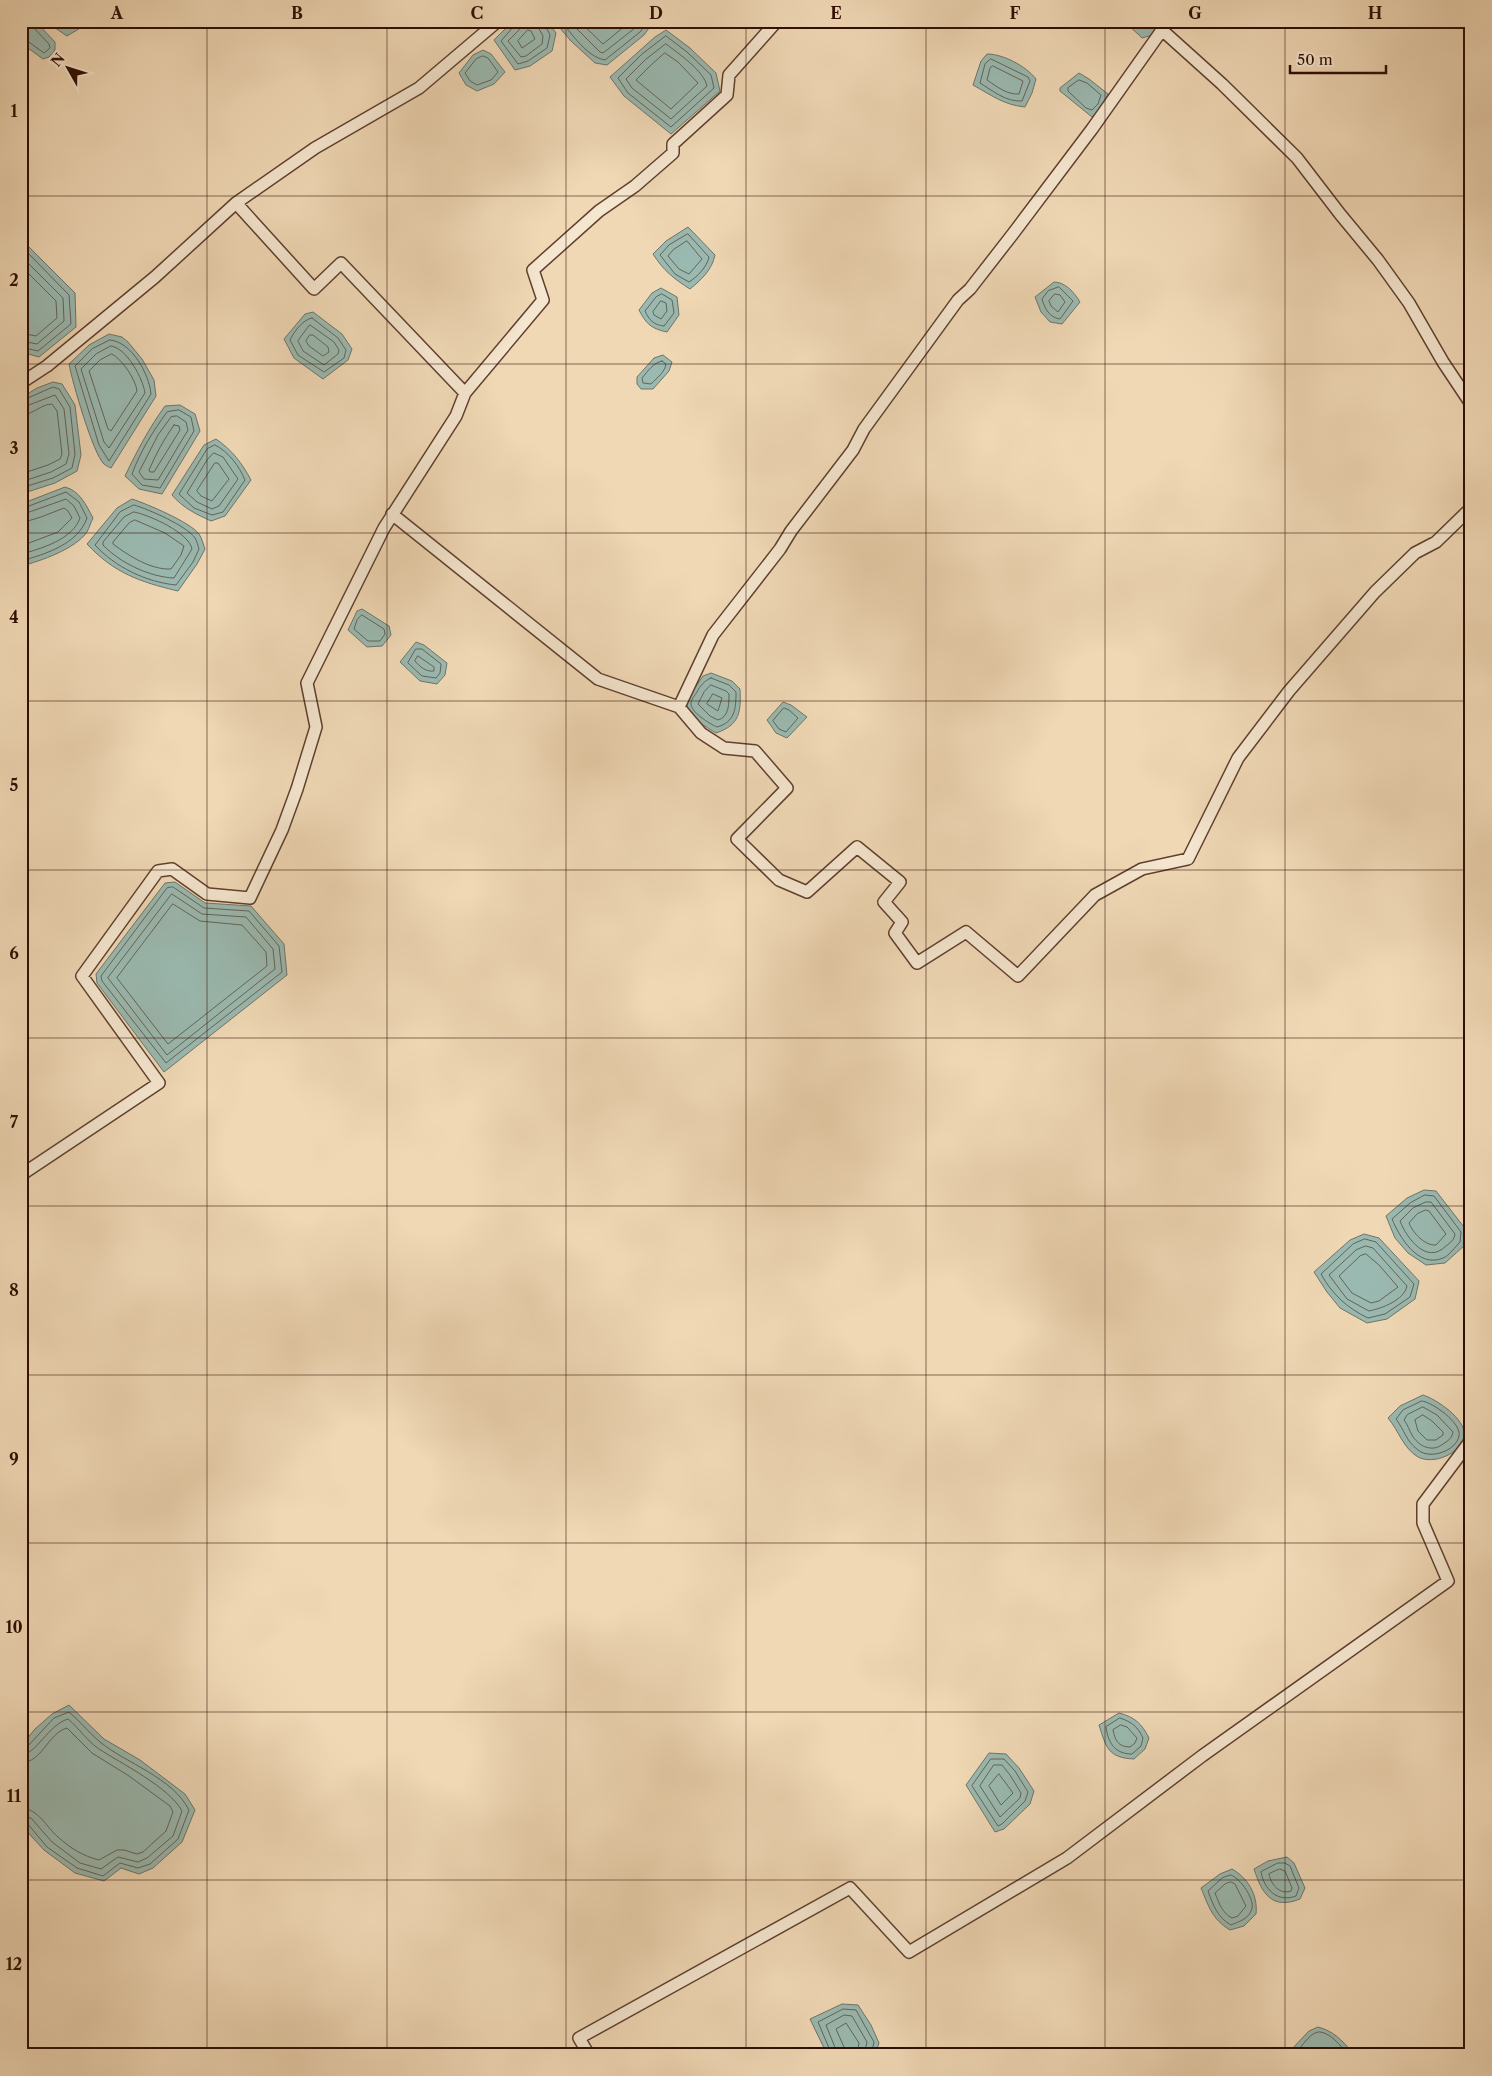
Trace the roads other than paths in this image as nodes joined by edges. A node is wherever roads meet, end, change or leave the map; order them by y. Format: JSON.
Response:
{"nodes":[{"id":1,"x":498,"y":21,"type":"edge"},
{"id":2,"x":777,"y":21,"type":"edge"},
{"id":3,"x":1165,"y":26,"type":"edge"},
{"id":4,"x":236,"y":203,"type":"junction"},
{"id":5,"x":21,"y":383,"type":"edge"},
{"id":6,"x":465,"y":393,"type":"junction"},
{"id":7,"x":1471,"y":404,"type":"edge"},
{"id":8,"x":1471,"y":508,"type":"edge"},
{"id":9,"x":392,"y":514,"type":"junction"},
{"id":10,"x":679,"y":707,"type":"junction"},
{"id":11,"x":21,"y":1175,"type":"edge"},
{"id":12,"x":1471,"y":1440,"type":"edge"},
{"id":13,"x":589,"y":2055,"type":"edge"}],
"edges":[{"from":1,"to":4,"type":"street"},
{"from":2,"to":6,"type":"street"},
{"from":3,"to":7,"type":"street"},
{"from":3,"to":10,"type":"street"},
{"from":4,"to":5,"type":"street"},
{"from":4,"to":6,"type":"street"},
{"from":6,"to":9,"type":"street"},
{"from":8,"to":10,"type":"street"},
{"from":9,"to":10,"type":"street"},
{"from":9,"to":11,"type":"street"},
{"from":12,"to":13,"type":"street"}]}
